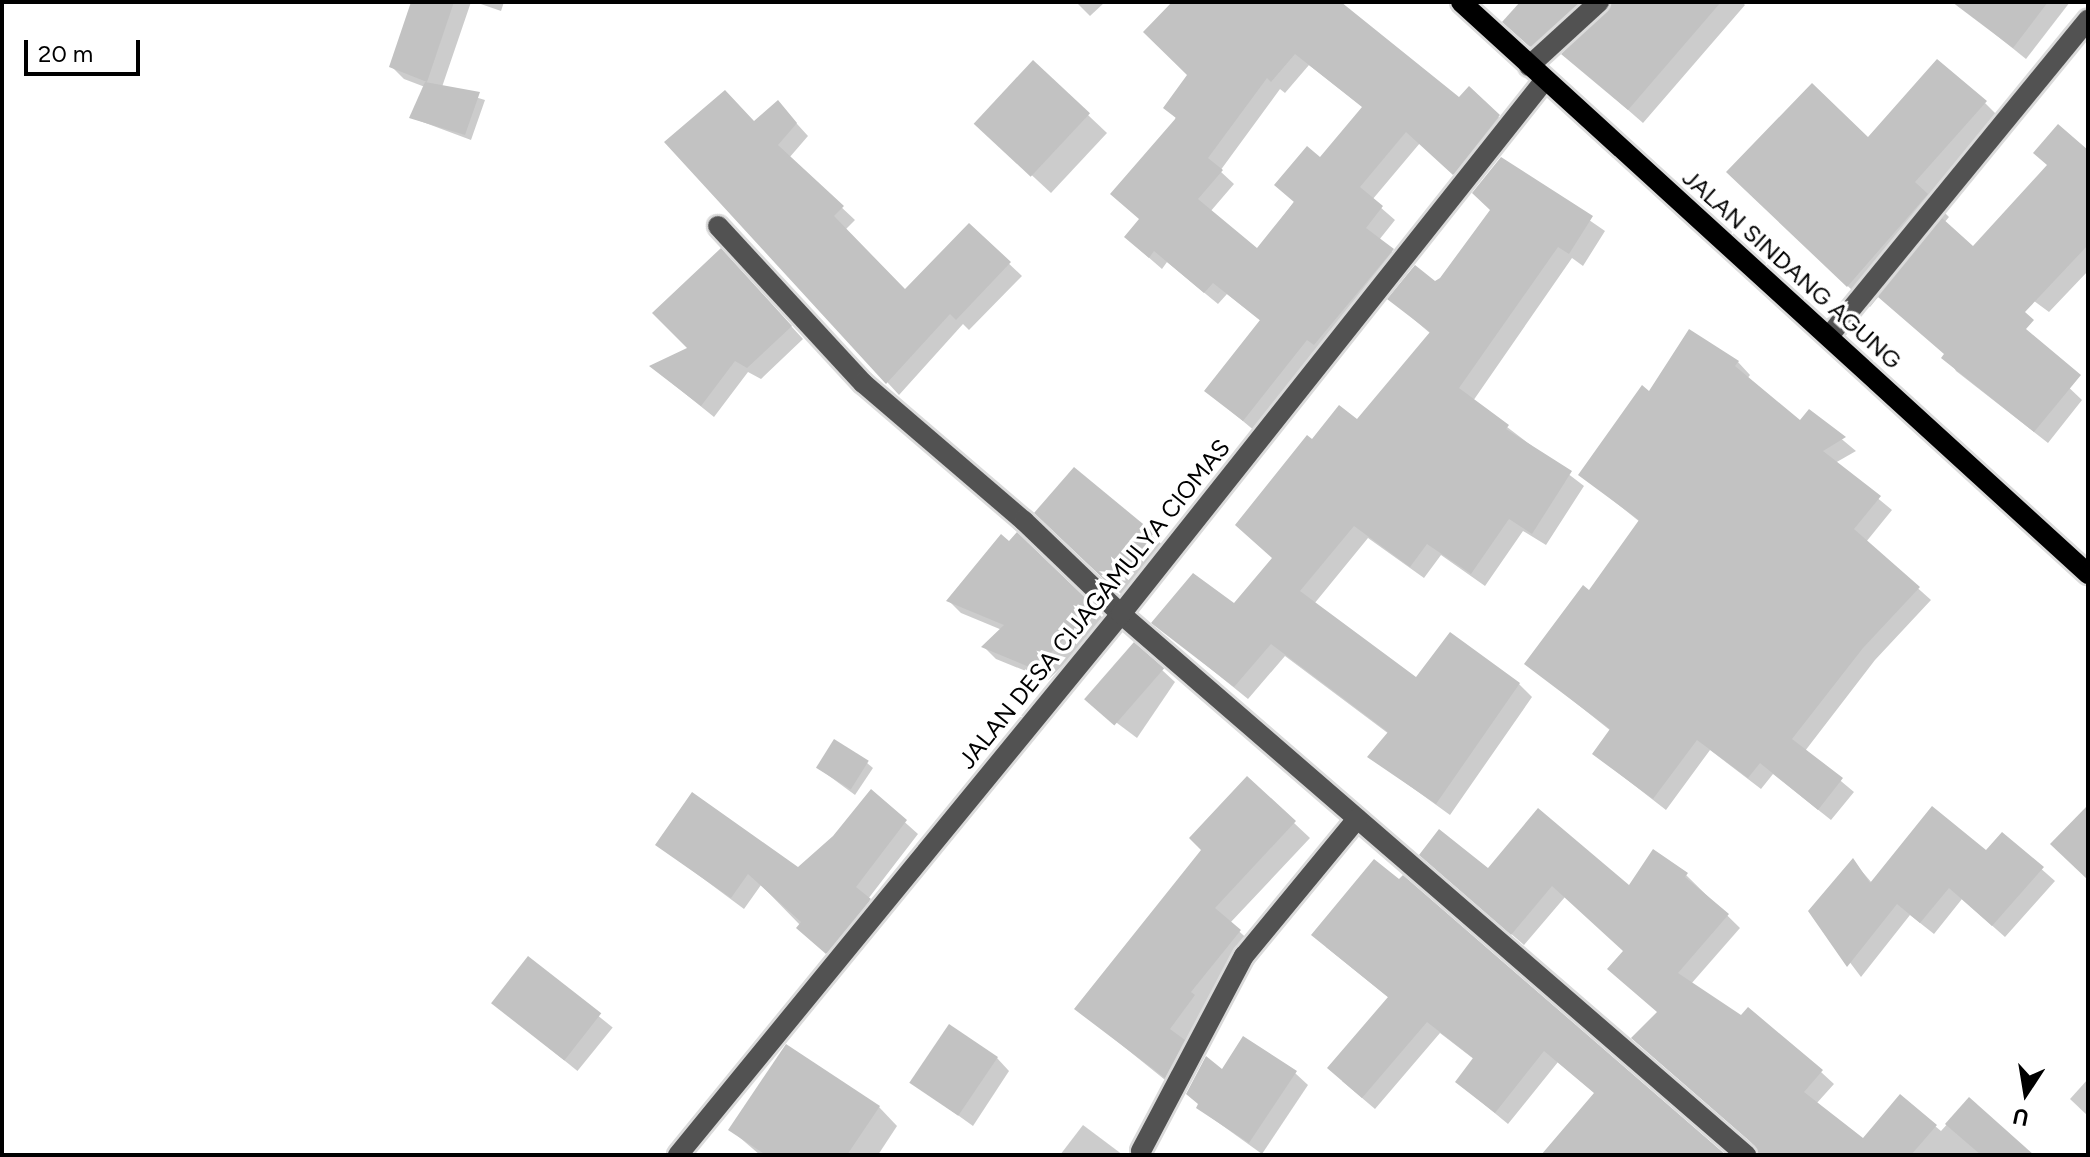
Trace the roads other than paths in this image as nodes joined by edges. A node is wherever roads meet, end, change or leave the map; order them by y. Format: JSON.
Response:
{"nodes":[{"id":1,"x":1461,"y":2,"type":"edge"},
{"id":2,"x":1599,"y":2,"type":"edge"},
{"id":3,"x":2088,"y":20,"type":"edge"},
{"id":4,"x":1529,"y":66,"type":"junction"},
{"id":5,"x":1544,"y":81,"type":"junction"},
{"id":6,"x":718,"y":226,"type":"dead end"},
{"id":7,"x":1829,"y":336,"type":"junction"},
{"id":8,"x":2088,"y":574,"type":"edge"},
{"id":9,"x":1121,"y":614,"type":"junction"},
{"id":10,"x":1357,"y":819,"type":"junction"},
{"id":11,"x":1141,"y":1151,"type":"dead end"},
{"id":12,"x":678,"y":1155,"type":"edge"},
{"id":13,"x":1746,"y":1155,"type":"edge"}],
"edges":[{"from":1,"to":4,"type":"main road","name":"JALAN SINDANG AGUNG"},
{"from":2,"to":4,"type":"street"},
{"from":3,"to":7,"type":"street"},
{"from":4,"to":5,"type":"main road","name":"JALAN SINDANG AGUNG"},
{"from":5,"to":7,"type":"main road","name":"JALAN SINDANG AGUNG"},
{"from":5,"to":9,"type":"street","name":"JALAN DESA CIJAGAMULYA CIOMAS"},
{"from":6,"to":9,"type":"street"},
{"from":7,"to":8,"type":"main road","name":"JALAN SINDANG AGUNG"},
{"from":9,"to":10,"type":"street"},
{"from":9,"to":12,"type":"street","name":"JALAN DESA CIJAGAMULYA CIOMAS"},
{"from":10,"to":11,"type":"street"},
{"from":10,"to":13,"type":"street"}]}
